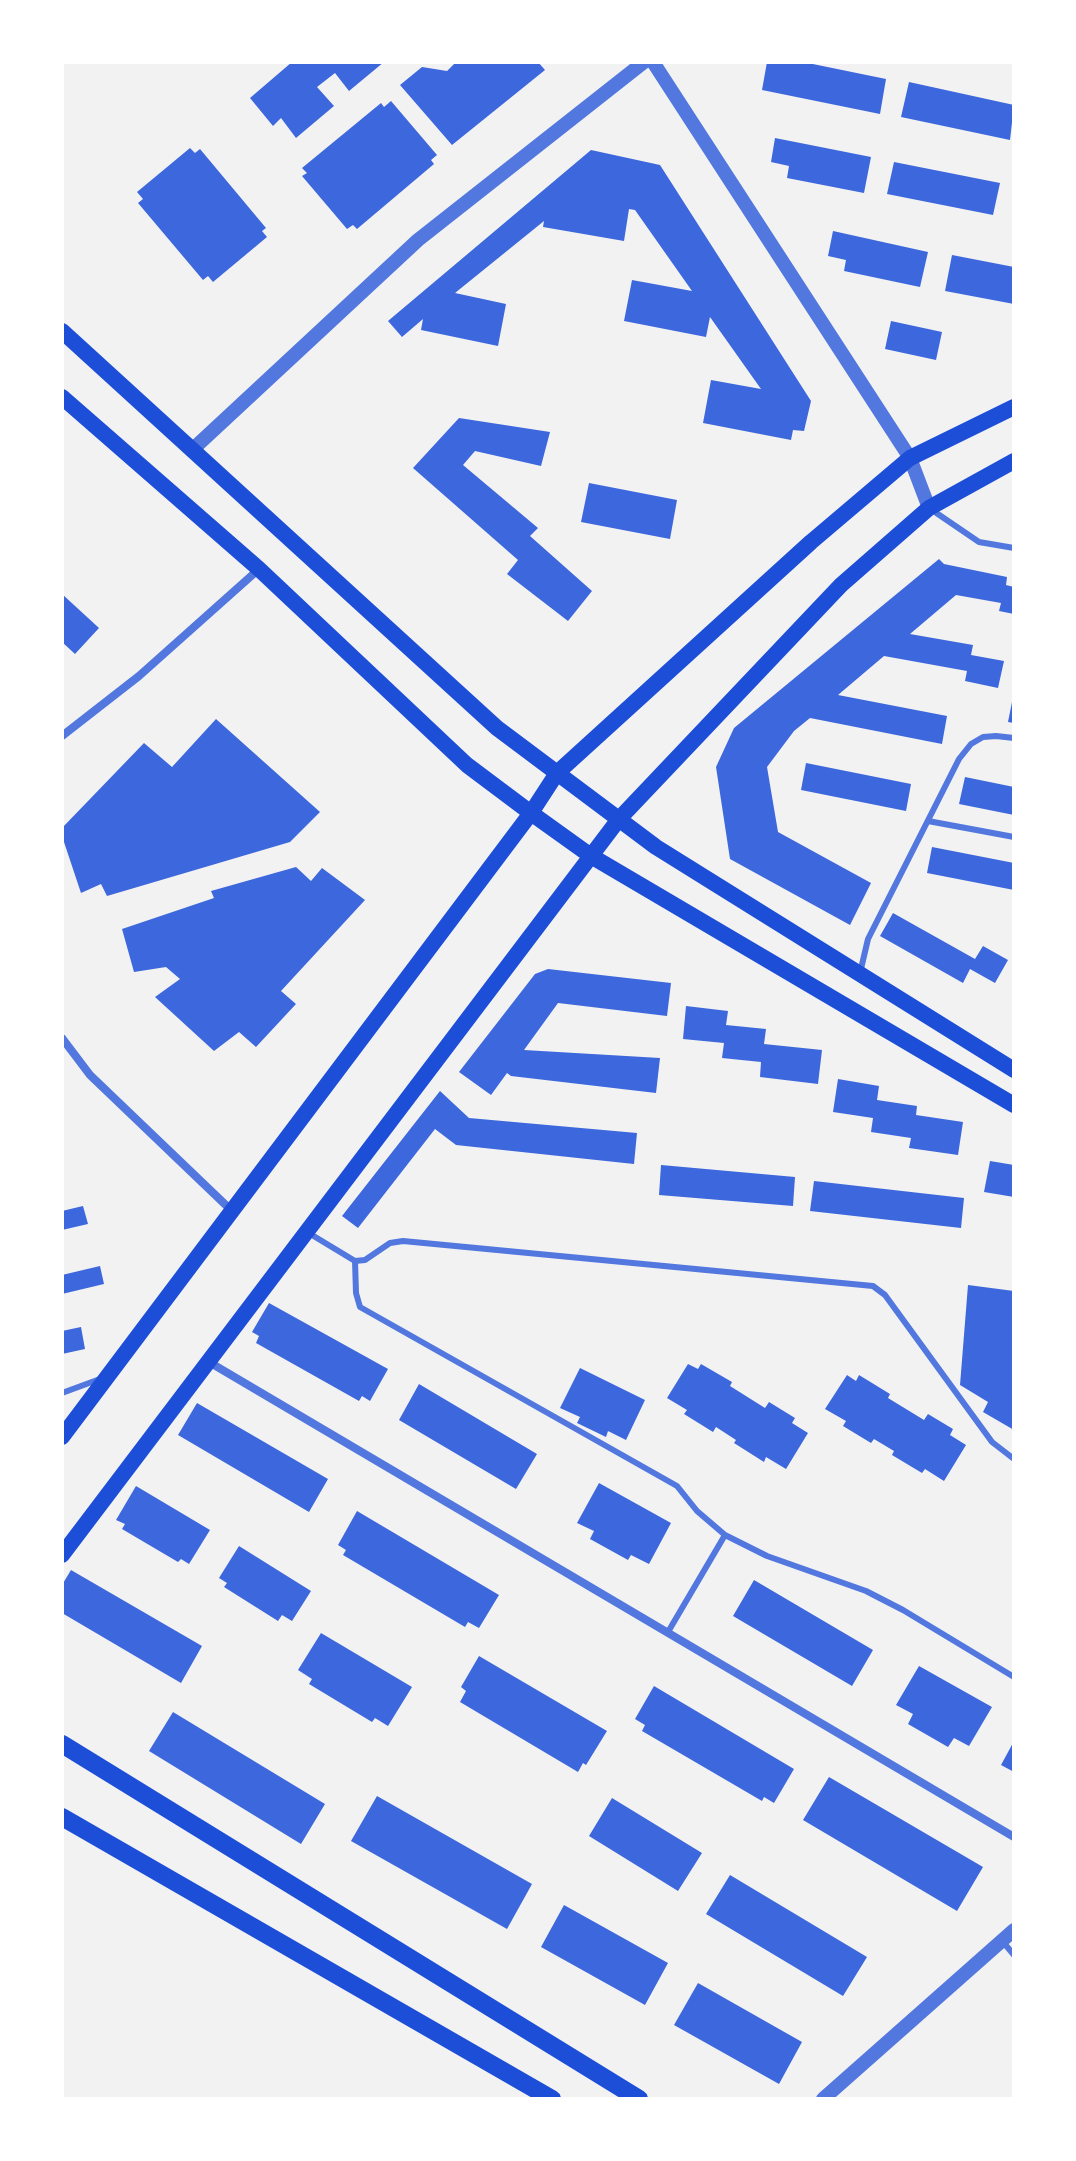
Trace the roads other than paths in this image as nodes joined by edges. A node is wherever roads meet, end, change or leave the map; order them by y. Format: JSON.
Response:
{"nodes":[{"id":1,"x":644,"y":62,"type":"edge"},
{"id":2,"x":653,"y":62,"type":"edge"},
{"id":3,"x":62,"y":331,"type":"edge"},
{"id":4,"x":62,"y":397,"type":"edge"},
{"id":5,"x":1014,"y":407,"type":"edge"},
{"id":6,"x":192,"y":450,"type":"junction"},
{"id":7,"x":910,"y":458,"type":"junction"},
{"id":8,"x":1014,"y":461,"type":"edge"},
{"id":9,"x":929,"y":508,"type":"junction"},
{"id":10,"x":1014,"y":548,"type":"edge"},
{"id":11,"x":259,"y":569,"type":"junction"},
{"id":12,"x":62,"y":736,"type":"edge"},
{"id":13,"x":1014,"y":738,"type":"edge"},
{"id":14,"x":557,"y":773,"type":"junction"},
{"id":15,"x":531,"y":813,"type":"junction"},
{"id":16,"x":619,"y":819,"type":"junction"},
{"id":17,"x":928,"y":821,"type":"junction"},
{"id":18,"x":1014,"y":837,"type":"edge"},
{"id":19,"x":591,"y":856,"type":"junction"},
{"id":20,"x":860,"y":974,"type":"junction"},
{"id":21,"x":62,"y":1038,"type":"edge"},
{"id":22,"x":1014,"y":1070,"type":"edge"},
{"id":23,"x":1014,"y":1105,"type":"edge"},
{"id":24,"x":232,"y":1211,"type":"junction"},
{"id":25,"x":307,"y":1232,"type":"junction"},
{"id":26,"x":355,"y":1261,"type":"junction"},
{"id":27,"x":208,"y":1362,"type":"junction"},
{"id":28,"x":107,"y":1377,"type":"junction"},
{"id":29,"x":62,"y":1393,"type":"edge"},
{"id":30,"x":62,"y":1437,"type":"edge"},
{"id":31,"x":1014,"y":1459,"type":"edge"},
{"id":32,"x":725,"y":1535,"type":"junction"},
{"id":33,"x":62,"y":1555,"type":"edge"},
{"id":34,"x":668,"y":1632,"type":"junction"},
{"id":35,"x":1014,"y":1677,"type":"edge"},
{"id":36,"x":62,"y":1744,"type":"edge"},
{"id":37,"x":62,"y":1817,"type":"edge"},
{"id":38,"x":1014,"y":1837,"type":"edge"},
{"id":39,"x":1014,"y":1930,"type":"edge"},
{"id":40,"x":1002,"y":1941,"type":"junction"},
{"id":41,"x":1014,"y":1955,"type":"edge"},
{"id":42,"x":552,"y":2099,"type":"edge"},
{"id":43,"x":639,"y":2099,"type":"edge"},
{"id":44,"x":823,"y":2099,"type":"edge"}],
"edges":[{"from":1,"to":6,"type":"street"},
{"from":2,"to":7,"type":"street"},
{"from":3,"to":6,"type":"main road"},
{"from":4,"to":11,"type":"main road"},
{"from":5,"to":7,"type":"main road"},
{"from":6,"to":14,"type":"main road"},
{"from":7,"to":9,"type":"street"},
{"from":7,"to":14,"type":"main road"},
{"from":8,"to":9,"type":"main road"},
{"from":9,"to":10,"type":"lane"},
{"from":9,"to":16,"type":"main road"},
{"from":11,"to":12,"type":"street"},
{"from":11,"to":15,"type":"main road"},
{"from":13,"to":17,"type":"lane"},
{"from":14,"to":15,"type":"main road"},
{"from":14,"to":16,"type":"main road"},
{"from":15,"to":19,"type":"main road"},
{"from":15,"to":24,"type":"main road"},
{"from":16,"to":19,"type":"main road"},
{"from":16,"to":20,"type":"main road"},
{"from":17,"to":18,"type":"lane"},
{"from":17,"to":20,"type":"lane"},
{"from":19,"to":23,"type":"main road"},
{"from":19,"to":25,"type":"main road"},
{"from":20,"to":22,"type":"main road"},
{"from":21,"to":24,"type":"street"},
{"from":24,"to":28,"type":"main road"},
{"from":25,"to":26,"type":"lane"},
{"from":25,"to":27,"type":"main road"},
{"from":26,"to":31,"type":"lane"},
{"from":26,"to":32,"type":"lane"},
{"from":27,"to":33,"type":"main road"},
{"from":27,"to":34,"type":"street"},
{"from":28,"to":29,"type":"lane"},
{"from":28,"to":30,"type":"main road"},
{"from":32,"to":34,"type":"lane"},
{"from":32,"to":35,"type":"lane"},
{"from":34,"to":38,"type":"street"},
{"from":36,"to":43,"type":"main road"},
{"from":37,"to":42,"type":"main road"},
{"from":39,"to":40,"type":"street"},
{"from":40,"to":41,"type":"lane"},
{"from":40,"to":44,"type":"street"}]}
